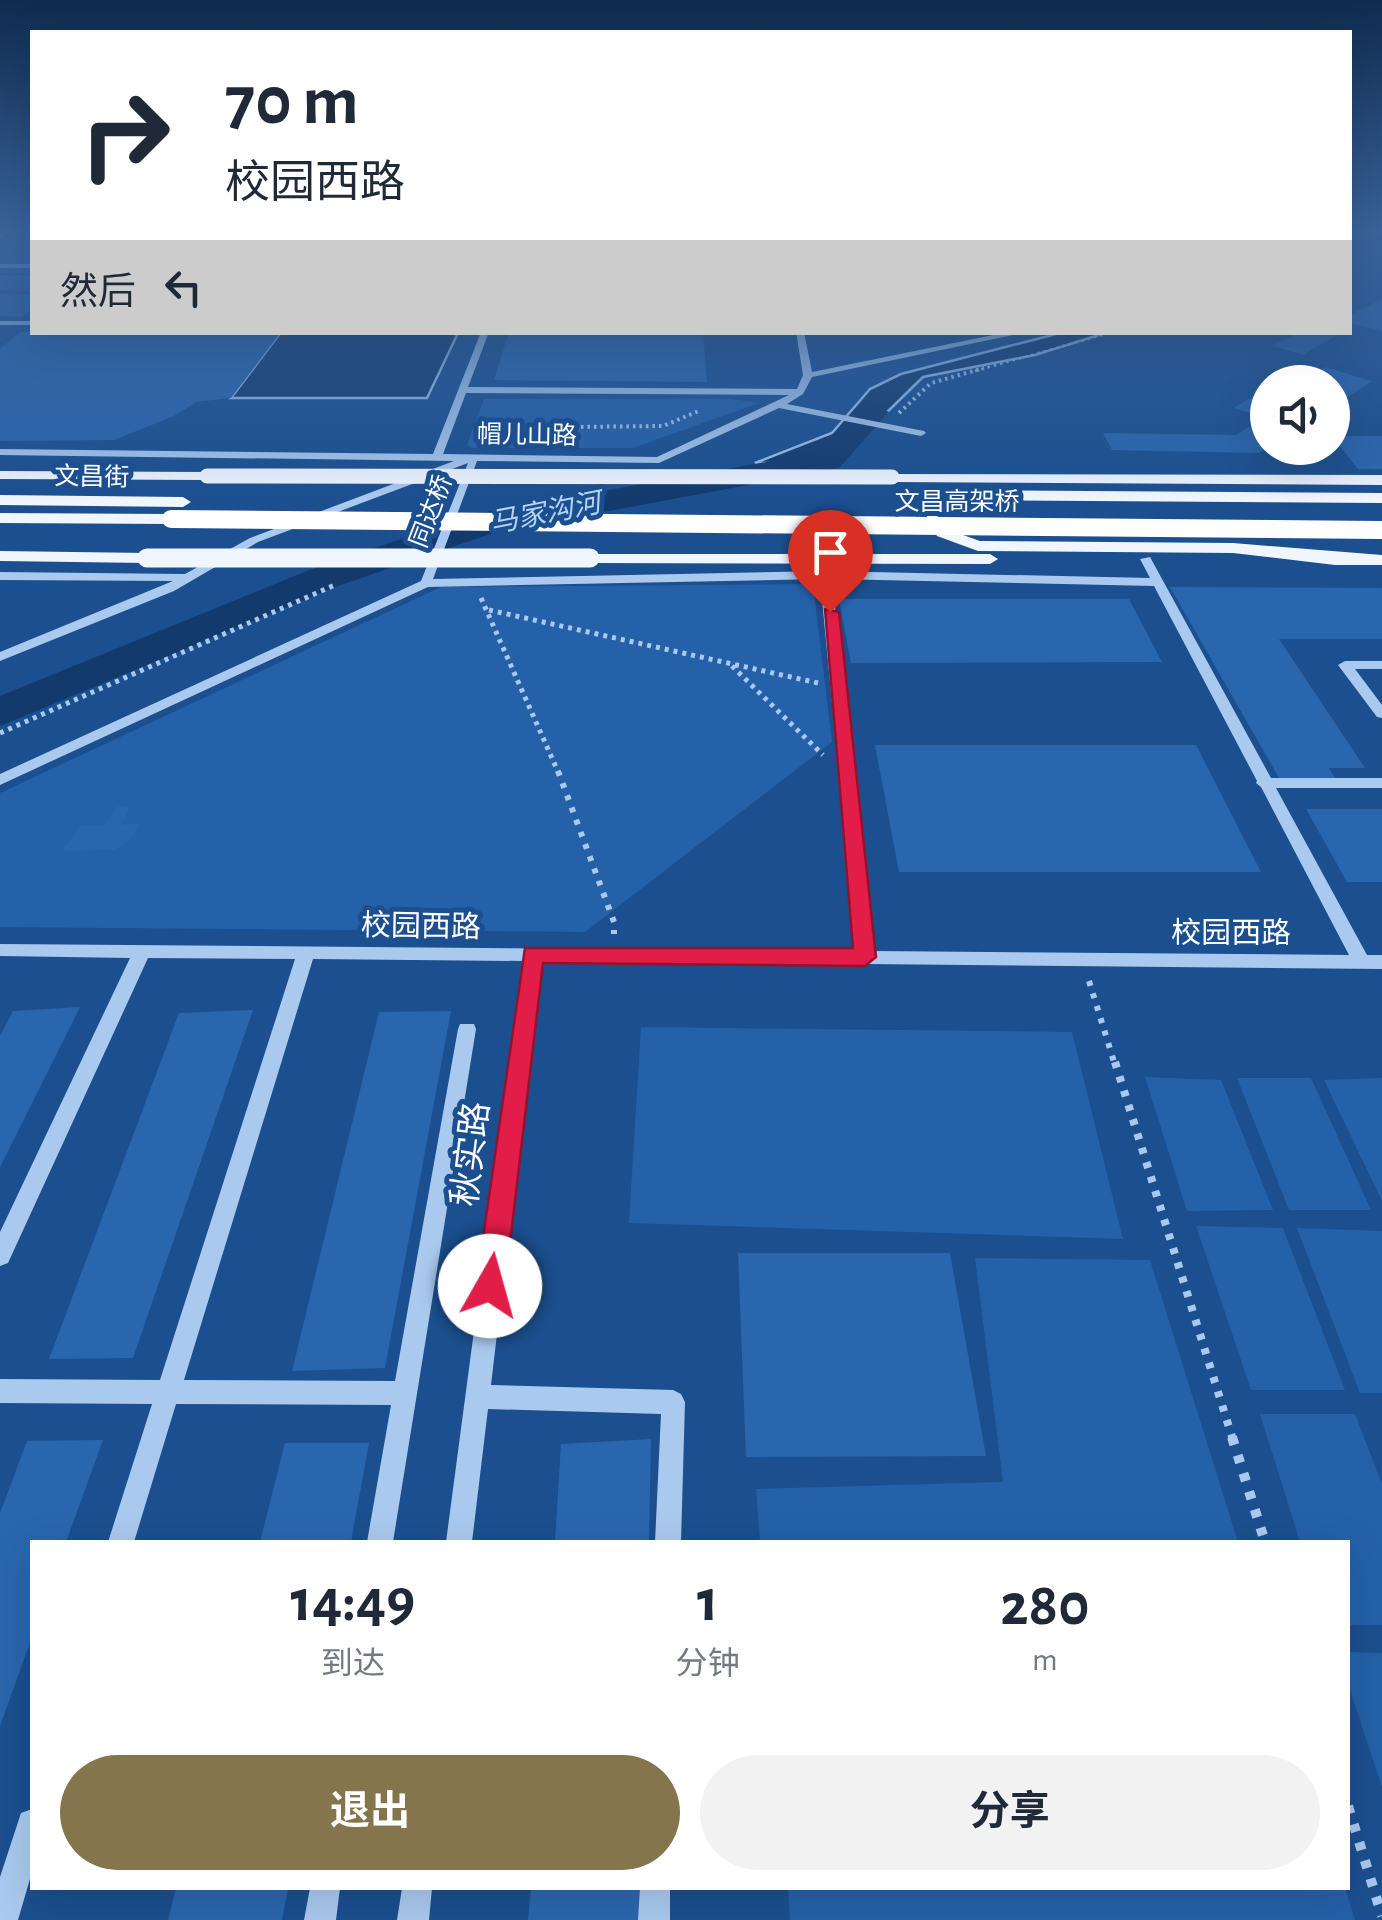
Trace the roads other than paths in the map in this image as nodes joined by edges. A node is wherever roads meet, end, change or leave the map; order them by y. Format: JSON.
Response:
{"nodes":[{"id":1,"x":0,"y":323,"type":"edge"},
{"id":2,"x":30,"y":323,"type":"edge"},
{"id":3,"x":484,"y":335,"type":"edge"},
{"id":4,"x":801,"y":335,"type":"edge"},
{"id":5,"x":1008,"y":335,"type":"edge"},
{"id":6,"x":808,"y":375,"type":"junction"},
{"id":7,"x":462,"y":390,"type":"junction"},
{"id":8,"x":800,"y":392,"type":"junction"},
{"id":9,"x":778,"y":405,"type":"junction"},
{"id":10,"x":921,"y":434,"type":"dead end"},
{"id":11,"x":0,"y":452,"type":"edge"},
{"id":12,"x":438,"y":455,"type":"junction"},
{"id":13,"x":476,"y":456,"type":"junction"},
{"id":14,"x":0,"y":475,"type":"edge"},
{"id":15,"x":1382,"y":480,"type":"edge"},
{"id":16,"x":1382,"y":498,"type":"edge"},
{"id":17,"x":0,"y":499,"type":"edge"},
{"id":18,"x":184,"y":502,"type":"joint"},
{"id":19,"x":1382,"y":512,"type":"edge"},
{"id":20,"x":0,"y":518,"type":"edge"},
{"id":21,"x":172,"y":519,"type":"joint"},
{"id":22,"x":1382,"y":530,"type":"edge"},
{"id":23,"x":0,"y":556,"type":"edge"},
{"id":24,"x":1146,"y":560,"type":"junction"},
{"id":25,"x":1352,"y":560,"type":"junction"},
{"id":26,"x":1382,"y":560,"type":"edge"},
{"id":27,"x":826,"y":575,"type":"junction"},
{"id":28,"x":0,"y":576,"type":"edge"},
{"id":29,"x":187,"y":578,"type":"junction"},
{"id":30,"x":1158,"y":582,"type":"junction"},
{"id":31,"x":426,"y":583,"type":"junction"},
{"id":32,"x":0,"y":658,"type":"edge"},
{"id":33,"x":1382,"y":665,"type":"edge"},
{"id":34,"x":1382,"y":714,"type":"edge"},
{"id":35,"x":0,"y":780,"type":"edge"},
{"id":36,"x":1263,"y":783,"type":"junction"},
{"id":37,"x":1382,"y":783,"type":"edge"},
{"id":38,"x":0,"y":950,"type":"edge"},
{"id":39,"x":142,"y":951,"type":"junction"},
{"id":40,"x":306,"y":952,"type":"junction"},
{"id":41,"x":533,"y":954,"type":"junction"},
{"id":42,"x":865,"y":957,"type":"junction"},
{"id":43,"x":1360,"y":961,"type":"junction"},
{"id":44,"x":1382,"y":962,"type":"edge"},
{"id":45,"x":467,"y":1029,"type":"dead end"},
{"id":46,"x":0,"y":1256,"type":"edge"},
{"id":47,"x":0,"y":1392,"type":"edge"},
{"id":48,"x":168,"y":1392,"type":"junction"},
{"id":49,"x":404,"y":1394,"type":"junction"},
{"id":50,"x":476,"y":1397,"type":"junction"},
{"id":51,"x":122,"y":1540,"type":"edge"},
{"id":52,"x":380,"y":1540,"type":"edge"},
{"id":53,"x":459,"y":1540,"type":"edge"},
{"id":54,"x":668,"y":1540,"type":"edge"},
{"id":55,"x":30,"y":1830,"type":"edge"},
{"id":56,"x":325,"y":1890,"type":"edge"},
{"id":57,"x":417,"y":1890,"type":"edge"},
{"id":58,"x":656,"y":1890,"type":"edge"},
{"id":59,"x":2,"y":1920,"type":"edge"},
{"id":60,"x":320,"y":1920,"type":"edge"},
{"id":61,"x":413,"y":1920,"type":"edge"},
{"id":62,"x":654,"y":1920,"type":"edge"}],
"edges":[{"from":1,"to":2,"type":"street"},
{"from":3,"to":7,"type":"street"},
{"from":4,"to":6,"type":"street"},
{"from":5,"to":6,"type":"street"},
{"from":6,"to":8,"type":"street"},
{"from":7,"to":8,"type":"street"},
{"from":7,"to":12,"type":"street"},
{"from":8,"to":9,"type":"street","name":"帽儿山路"},
{"from":9,"to":10,"type":"street"},
{"from":9,"to":13,"type":"street","name":"帽儿山路"},
{"from":11,"to":12,"type":"street","name":"帽儿山路"},
{"from":12,"to":13,"type":"street","name":"帽儿山路"},
{"from":13,"to":29,"type":"street"},
{"from":13,"to":31,"type":"street","name":"同达桥","bridge":true},
{"from":14,"to":15,"type":"main road","bridge":true},
{"from":16,"to":25,"type":"main road"},
{"from":17,"to":18,"type":"main road","name":"文昌街"},
{"from":18,"to":19,"type":"highway","name":"文昌高架桥"},
{"from":20,"to":21,"type":"main road","name":"文昌街"},
{"from":21,"to":22,"type":"highway","name":"文昌高架桥","bridge":true},
{"from":23,"to":24,"type":"main road","bridge":true},
{"from":24,"to":25,"type":"main road"},
{"from":24,"to":30,"type":"street"},
{"from":25,"to":26,"type":"main road"},
{"from":27,"to":30,"type":"street"},
{"from":27,"to":31,"type":"street"},
{"from":27,"to":42,"type":"street"},
{"from":28,"to":29,"type":"street"},
{"from":29,"to":32,"type":"street"},
{"from":30,"to":36,"type":"street"},
{"from":31,"to":35,"type":"street"},
{"from":33,"to":34,"type":"street"},
{"from":36,"to":37,"type":"street"},
{"from":36,"to":43,"type":"street"},
{"from":38,"to":39,"type":"street","name":"校园西路"},
{"from":39,"to":40,"type":"street","name":"校园西路"},
{"from":39,"to":46,"type":"street"},
{"from":40,"to":41,"type":"street","name":"校园西路"},
{"from":40,"to":48,"type":"street"},
{"from":41,"to":42,"type":"street","name":"校园西路"},
{"from":41,"to":50,"type":"street","name":"秋实路"},
{"from":42,"to":43,"type":"street","name":"校园西路"},
{"from":43,"to":44,"type":"street","name":"校园西路"},
{"from":45,"to":49,"type":"street"},
{"from":47,"to":48,"type":"street"},
{"from":48,"to":49,"type":"street"},
{"from":48,"to":51,"type":"street"},
{"from":49,"to":52,"type":"street"},
{"from":50,"to":53,"type":"street","name":"秋实路"},
{"from":50,"to":54,"type":"street"},
{"from":55,"to":59,"type":"street"},
{"from":56,"to":60,"type":"street"},
{"from":57,"to":61,"type":"street"},
{"from":58,"to":62,"type":"street"}]}
